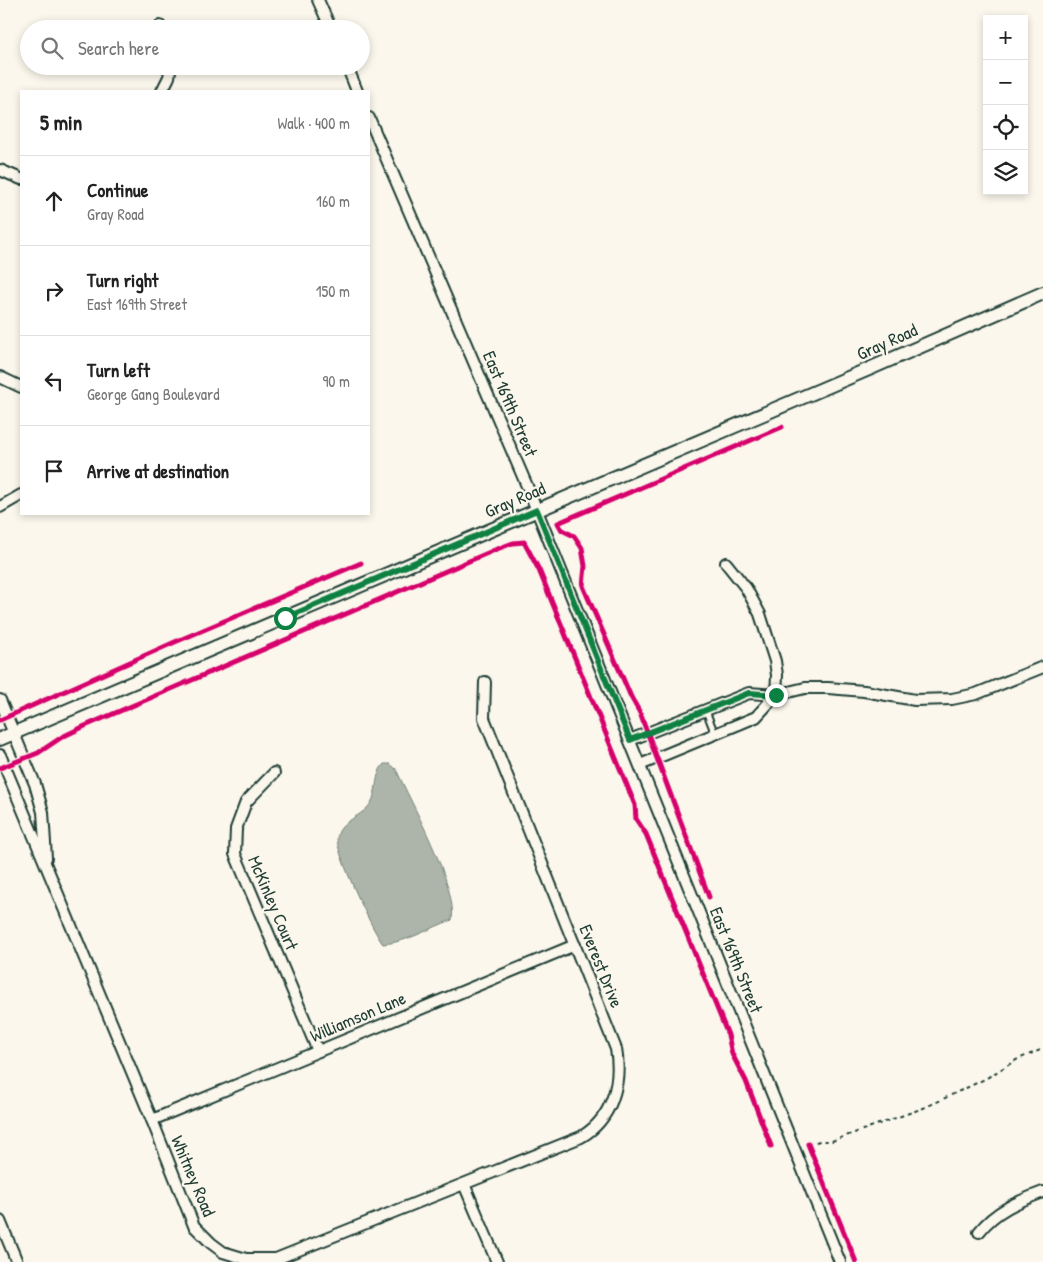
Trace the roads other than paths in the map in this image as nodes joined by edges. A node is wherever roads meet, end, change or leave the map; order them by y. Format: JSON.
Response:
{"nodes":[{"id":1,"x":318,"y":0,"type":"edge"},
{"id":2,"x":326,"y":20,"type":"edge"},
{"id":3,"x":169,"y":75,"type":"edge"},
{"id":4,"x":350,"y":75,"type":"edge"},
{"id":5,"x":162,"y":90,"type":"edge"},
{"id":6,"x":357,"y":90,"type":"edge"},
{"id":7,"x":370,"y":120,"type":"edge"},
{"id":8,"x":0,"y":170,"type":"edge"},
{"id":9,"x":20,"y":179,"type":"edge"},
{"id":10,"x":1043,"y":293,"type":"edge"},
{"id":11,"x":0,"y":378,"type":"edge"},
{"id":12,"x":20,"y":386,"type":"edge"},
{"id":13,"x":20,"y":496,"type":"edge"},
{"id":14,"x":0,"y":507,"type":"edge"},
{"id":15,"x":537,"y":510,"type":"junction"},
{"id":16,"x":726,"y":563,"type":"dead end"},
{"id":17,"x":1043,"y":667,"type":"edge"},
{"id":18,"x":485,"y":682,"type":"dead end"},
{"id":19,"x":776,"y":695,"type":"junction"},
{"id":20,"x":0,"y":700,"type":"edge"},
{"id":21,"x":706,"y":711,"type":"junction"},
{"id":22,"x":14,"y":734,"type":"junction"},
{"id":23,"x":715,"y":734,"type":"junction"},
{"id":24,"x":0,"y":740,"type":"edge"},
{"id":25,"x":630,"y":740,"type":"junction"},
{"id":26,"x":0,"y":755,"type":"edge"},
{"id":27,"x":640,"y":765,"type":"junction"},
{"id":28,"x":274,"y":773,"type":"dead end"},
{"id":29,"x":47,"y":866,"type":"junction"},
{"id":30,"x":575,"y":945,"type":"junction"},
{"id":31,"x":318,"y":1051,"type":"junction"},
{"id":32,"x":152,"y":1120,"type":"junction"},
{"id":33,"x":464,"y":1184,"type":"junction"},
{"id":34,"x":1043,"y":1192,"type":"edge"},
{"id":35,"x":0,"y":1220,"type":"edge"},
{"id":36,"x":979,"y":1232,"type":"dead end"},
{"id":37,"x":4,"y":1243,"type":"edge"},
{"id":38,"x":17,"y":1262,"type":"edge"},
{"id":39,"x":497,"y":1262,"type":"edge"},
{"id":40,"x":840,"y":1262,"type":"edge"}],
"edges":[{"from":1,"to":2,"type":"street"},
{"from":3,"to":5,"type":"street"},
{"from":4,"to":6,"type":"street"},
{"from":7,"to":15,"type":"street","name":"East 169th Street"},
{"from":8,"to":9,"type":"street"},
{"from":10,"to":15,"type":"street","name":"Gray Road"},
{"from":11,"to":12,"type":"street"},
{"from":13,"to":14,"type":"street"},
{"from":15,"to":22,"type":"street","name":"Gray Road"},
{"from":15,"to":25,"type":"street","name":"East 169th Street"},
{"from":16,"to":19,"type":"street"},
{"from":17,"to":19,"type":"street"},
{"from":18,"to":30,"type":"street","name":"Everest Drive"},
{"from":19,"to":21,"type":"street"},
{"from":19,"to":23,"type":"street"},
{"from":20,"to":22,"type":"street","name":"Whitney Road"},
{"from":21,"to":23,"type":"lane"},
{"from":21,"to":25,"type":"street"},
{"from":22,"to":24,"type":"street","name":"Gray Road"},
{"from":22,"to":29,"type":"street","name":"Whitney Road"},
{"from":23,"to":27,"type":"street"},
{"from":25,"to":27,"type":"street","name":"East 169th Street"},
{"from":26,"to":29,"type":"street","name":"Whitney Road"},
{"from":27,"to":40,"type":"street","name":"East 169th Street"},
{"from":28,"to":31,"type":"street","name":"McKinley Court"},
{"from":29,"to":32,"type":"street","name":"Whitney Road"},
{"from":30,"to":31,"type":"street","name":"Williamson Lane"},
{"from":30,"to":33,"type":"street","name":"Everest Drive"},
{"from":31,"to":32,"type":"street","name":"Williamson Lane"},
{"from":32,"to":33,"type":"street","name":"Whitney Road"},
{"from":33,"to":39,"type":"street"},
{"from":34,"to":36,"type":"street"},
{"from":35,"to":37,"type":"street"},
{"from":37,"to":38,"type":"street"}]}
